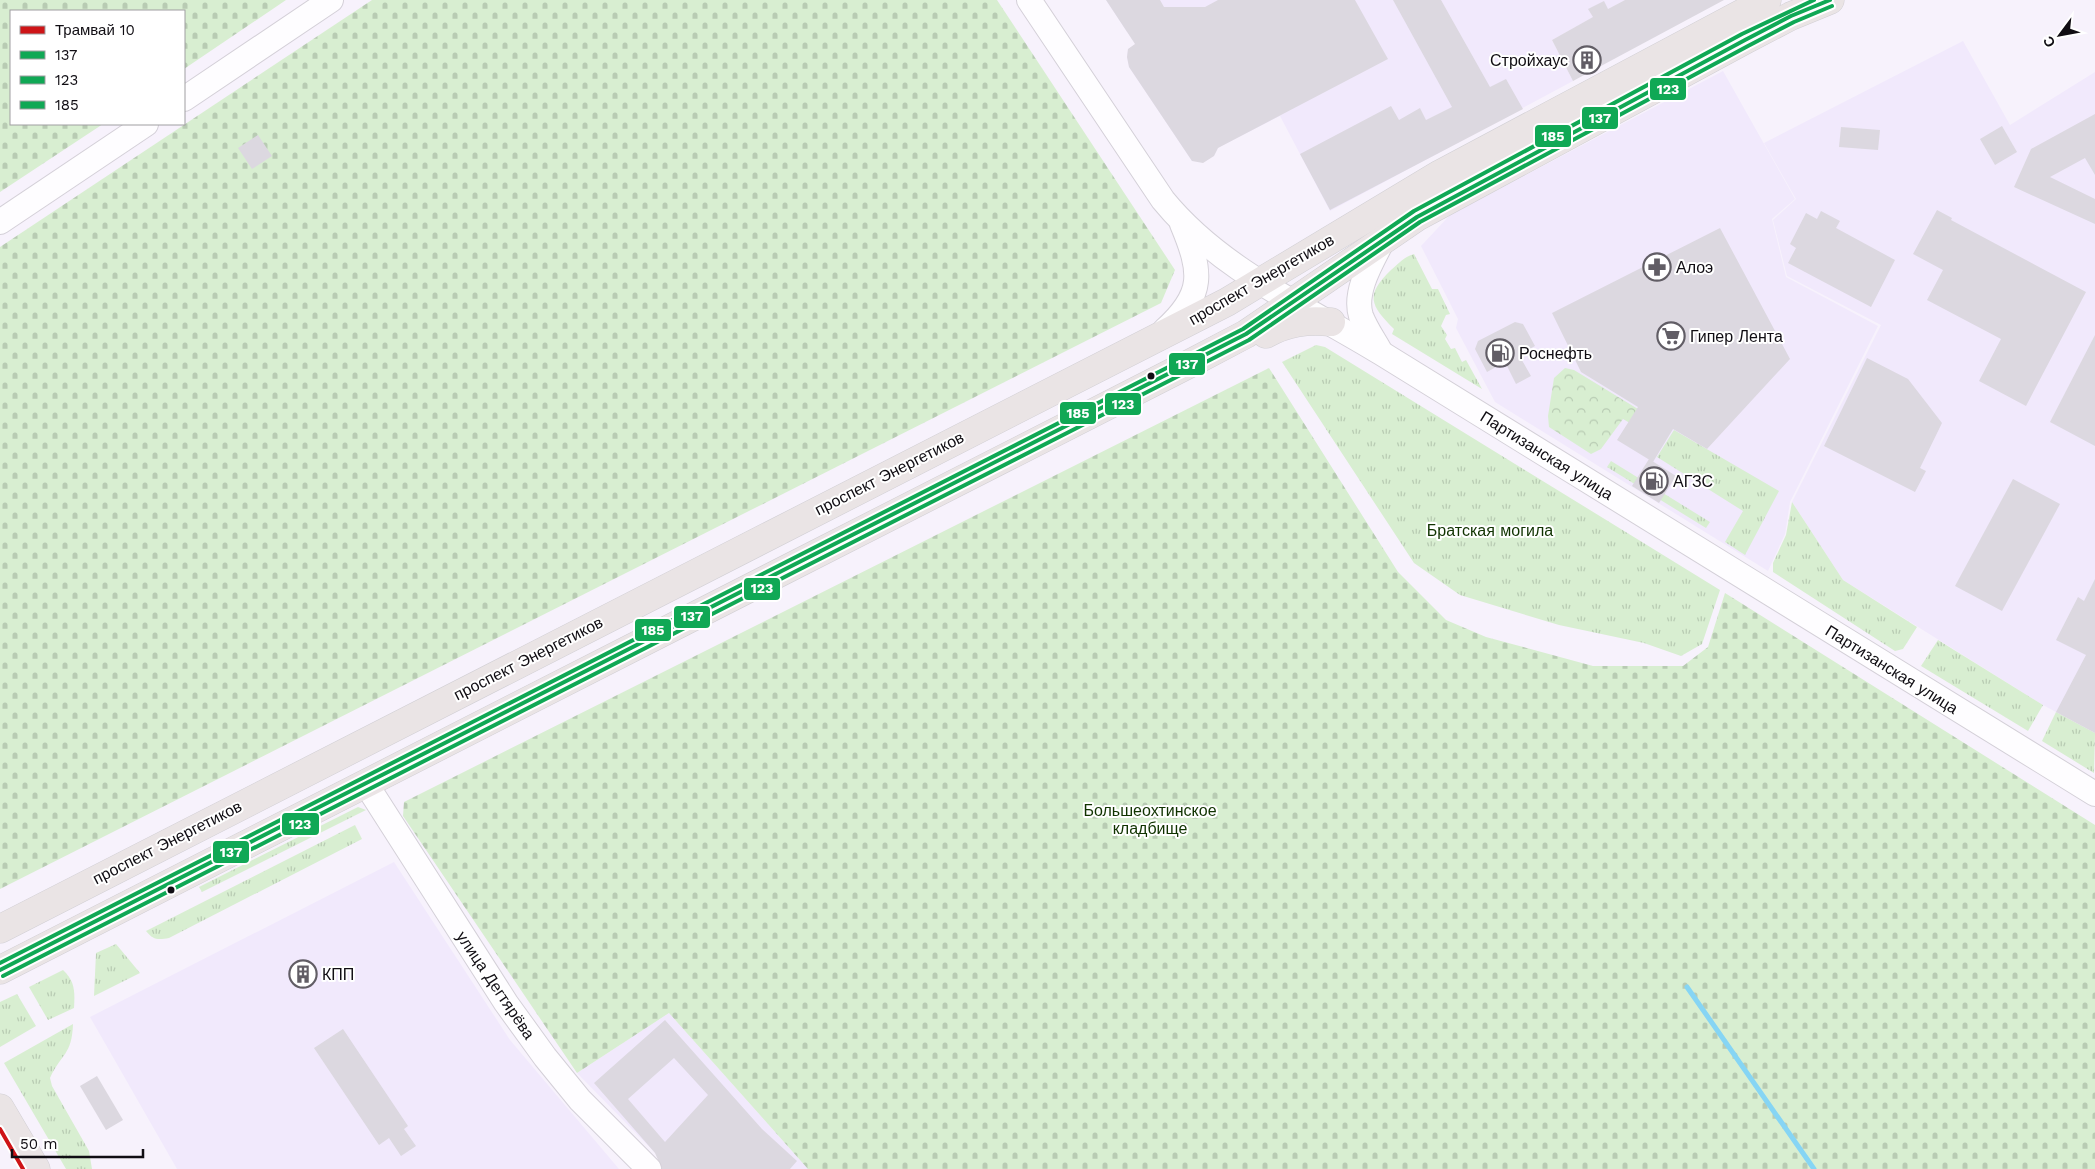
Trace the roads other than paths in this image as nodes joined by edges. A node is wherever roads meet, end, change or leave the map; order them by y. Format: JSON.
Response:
{"nodes":[{"id":1,"x":332,"y":0,"type":"edge"},
{"id":2,"x":1029,"y":0,"type":"edge"},
{"id":3,"x":1767,"y":0,"type":"edge"},
{"id":4,"x":1830,"y":0,"type":"edge"},
{"id":5,"x":185,"y":98,"type":"edge"},
{"id":6,"x":145,"y":125,"type":"edge"},
{"id":7,"x":0,"y":222,"type":"edge"},
{"id":8,"x":1182,"y":223,"type":"junction"},
{"id":9,"x":1384,"y":238,"type":"junction"},
{"id":10,"x":1260,"y":282,"type":"junction"},
{"id":11,"x":1293,"y":302,"type":"junction"},
{"id":12,"x":1331,"y":322,"type":"junction"},
{"id":13,"x":1159,"y":336,"type":"junction"},
{"id":14,"x":1381,"y":352,"type":"junction"},
{"id":15,"x":1189,"y":364,"type":"junction"},
{"id":16,"x":366,"y":784,"type":"junction"},
{"id":17,"x":2095,"y":794,"type":"edge"},
{"id":18,"x":0,"y":929,"type":"edge"},
{"id":19,"x":0,"y":970,"type":"edge"},
{"id":20,"x":0,"y":1108,"type":"edge"},
{"id":21,"x":36,"y":1169,"type":"edge"},
{"id":22,"x":649,"y":1169,"type":"edge"}],
"edges":[{"from":1,"to":5,"type":"street"},
{"from":2,"to":8,"type":"street","name":"Партизанская улица"},
{"from":3,"to":10,"type":"main road","name":"проспект Энергетиков"},
{"from":4,"to":9,"type":"main road","name":"проспект Энергетиков"},
{"from":6,"to":7,"type":"street"},
{"from":8,"to":10,"type":"street","name":"Партизанская улица"},
{"from":8,"to":13,"type":"street"},
{"from":9,"to":11,"type":"main road","name":"проспект Энергетиков"},
{"from":9,"to":14,"type":"street"},
{"from":10,"to":11,"type":"street","name":"Партизанская улица"},
{"from":10,"to":13,"type":"main road","name":"проспект Энергетиков"},
{"from":11,"to":12,"type":"street","name":"Партизанская улица"},
{"from":11,"to":15,"type":"main road","name":"проспект Энергетиков"},
{"from":12,"to":14,"type":"street","name":"Партизанская улица"},
{"from":12,"to":15,"type":"main road"},
{"from":13,"to":18,"type":"main road","name":"проспект Энергетиков"},
{"from":14,"to":17,"type":"street","name":"Партизанская улица"},
{"from":15,"to":16,"type":"main road","name":"проспект Энергетиков"},
{"from":16,"to":19,"type":"main road","name":"проспект Энергетиков"},
{"from":16,"to":22,"type":"street","name":"улица Дегтярёва"},
{"from":20,"to":21,"type":"main road"}]}
